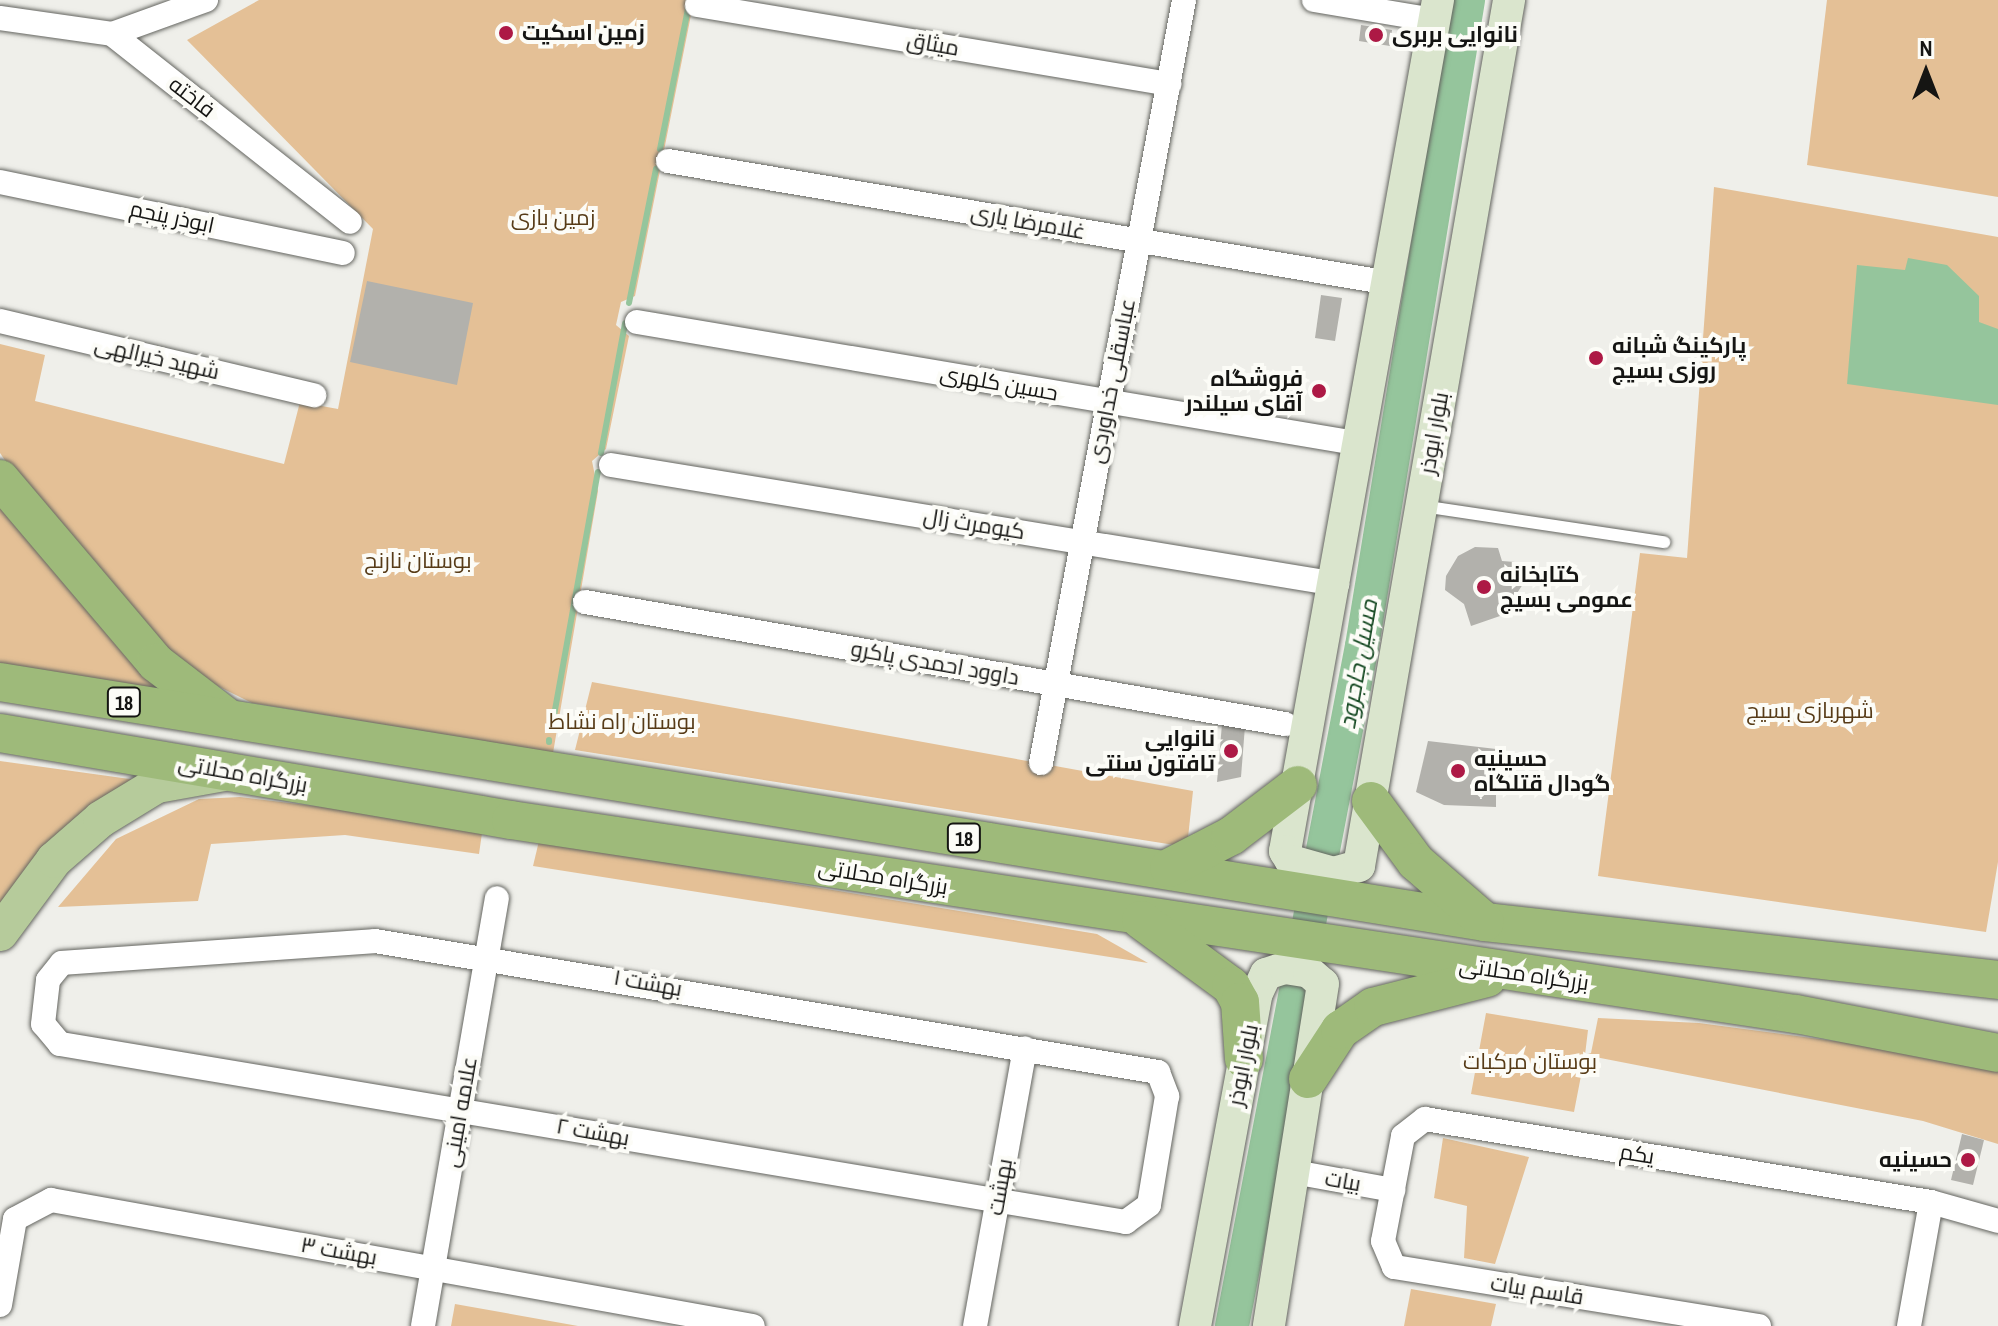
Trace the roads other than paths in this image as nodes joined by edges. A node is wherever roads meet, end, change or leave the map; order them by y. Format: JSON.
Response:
{"nodes":[{"id":1,"x":206,"y":0,"type":"edge"},
{"id":2,"x":1184,"y":0,"type":"edge"},
{"id":3,"x":1314,"y":0,"type":"edge"},
{"id":4,"x":1509,"y":0,"type":"edge"},
{"id":5,"x":697,"y":5,"type":"dead end"},
{"id":6,"x":1436,"y":10,"type":"edge"},
{"id":7,"x":0,"y":18,"type":"edge"},
{"id":8,"x":112,"y":34,"type":"junction"},
{"id":9,"x":1169,"y":84,"type":"junction"},
{"id":10,"x":668,"y":161,"type":"dead end"},
{"id":11,"x":0,"y":182,"type":"edge"},
{"id":12,"x":350,"y":222,"type":"dead end"},
{"id":13,"x":1139,"y":241,"type":"junction"},
{"id":14,"x":343,"y":253,"type":"dead end"},
{"id":15,"x":1389,"y":283,"type":"junction"},
{"id":16,"x":0,"y":321,"type":"edge"},
{"id":17,"x":637,"y":322,"type":"dead end"},
{"id":18,"x":314,"y":395,"type":"dead end"},
{"id":19,"x":1109,"y":402,"type":"junction"},
{"id":20,"x":1361,"y":444,"type":"junction"},
{"id":21,"x":611,"y":465,"type":"dead end"},
{"id":22,"x":0,"y":479,"type":"edge"},
{"id":23,"x":1422,"y":506,"type":"junction"},
{"id":24,"x":1082,"y":542,"type":"junction"},
{"id":25,"x":1664,"y":542,"type":"dead end"},
{"id":26,"x":1337,"y":584,"type":"junction"},
{"id":27,"x":585,"y":602,"type":"dead end"},
{"id":28,"x":0,"y":682,"type":"edge"},
{"id":29,"x":1056,"y":683,"type":"junction"},
{"id":30,"x":230,"y":719,"type":"junction"},
{"id":31,"x":1285,"y":724,"type":"dead end"},
{"id":32,"x":0,"y":733,"type":"edge"},
{"id":33,"x":1041,"y":763,"type":"dead end"},
{"id":34,"x":229,"y":772,"type":"junction"},
{"id":35,"x":629,"y":785,"type":"junction"},
{"id":36,"x":1298,"y":785,"type":"junction"},
{"id":37,"x":1371,"y":801,"type":"junction"},
{"id":38,"x":768,"y":808,"type":"junction"},
{"id":39,"x":622,"y":837,"type":"junction"},
{"id":40,"x":756,"y":858,"type":"junction"},
{"id":41,"x":1169,"y":868,"type":"junction"},
{"id":42,"x":1318,"y":874,"type":"junction"},
{"id":43,"x":497,"y":898,"type":"dead end"},
{"id":44,"x":1136,"y":916,"type":"junction"},
{"id":45,"x":1485,"y":922,"type":"junction"},
{"id":46,"x":0,"y":933,"type":"edge"},
{"id":47,"x":487,"y":955,"type":"junction"},
{"id":48,"x":1758,"y":955,"type":"junction"},
{"id":49,"x":1515,"y":973,"type":"junction"},
{"id":50,"x":1998,"y":980,"type":"edge"},
{"id":51,"x":1767,"y":1010,"type":"junction"},
{"id":52,"x":60,"y":1044,"type":"joint"},
{"id":53,"x":1025,"y":1048,"type":"junction"},
{"id":54,"x":1998,"y":1053,"type":"edge"},
{"id":55,"x":1244,"y":1059,"type":"junction"},
{"id":56,"x":1308,"y":1079,"type":"junction"},
{"id":57,"x":461,"y":1109,"type":"junction"},
{"id":58,"x":1294,"y":1172,"type":"junction"},
{"id":59,"x":1393,"y":1190,"type":"junction"},
{"id":60,"x":997,"y":1200,"type":"junction"},
{"id":61,"x":1931,"y":1202,"type":"junction"},
{"id":62,"x":1998,"y":1221,"type":"edge"},
{"id":63,"x":1126,"y":1222,"type":"joint"},
{"id":64,"x":433,"y":1268,"type":"junction"},
{"id":65,"x":0,"y":1305,"type":"edge"},
{"id":66,"x":423,"y":1326,"type":"edge"},
{"id":67,"x":753,"y":1326,"type":"edge"},
{"id":68,"x":975,"y":1326,"type":"edge"},
{"id":69,"x":1195,"y":1326,"type":"edge"},
{"id":70,"x":1269,"y":1326,"type":"edge"},
{"id":71,"x":1759,"y":1326,"type":"edge"},
{"id":72,"x":1909,"y":1326,"type":"edge"}],
"edges":[{"from":1,"to":8,"type":"street"},
{"from":2,"to":9,"type":"street","name":"عباسقلی خداوردی"},
{"from":3,"to":6,"type":"street"},
{"from":4,"to":23,"type":"main road","name":"بلوار ابوذر"},
{"from":5,"to":9,"type":"street","name":"میثاق"},
{"from":6,"to":15,"type":"main road"},
{"from":7,"to":8,"type":"street"},
{"from":8,"to":12,"type":"street","name":"فاخته"},
{"from":9,"to":13,"type":"street","name":"عباسقلی خداوردی"},
{"from":10,"to":13,"type":"street","name":"غلامرضا یاری"},
{"from":11,"to":14,"type":"street","name":"ابوذر پنجم"},
{"from":13,"to":15,"type":"street","name":"غلامرضا یاری"},
{"from":13,"to":19,"type":"street","name":"عباسقلی خداوردی"},
{"from":15,"to":20,"type":"main road"},
{"from":16,"to":18,"type":"street","name":"شهید خیرالهی"},
{"from":17,"to":19,"type":"street","name":"حسین کلهری"},
{"from":19,"to":20,"type":"street","name":"حسین کلهری"},
{"from":19,"to":24,"type":"street","name":"عباسقلی خداوردی"},
{"from":20,"to":26,"type":"main road"},
{"from":21,"to":24,"type":"street","name":"کیومرث زال"},
{"from":22,"to":30,"type":"highway"},
{"from":23,"to":25,"type":"lane"},
{"from":23,"to":37,"type":"main road","name":"بلوار ابوذر"},
{"from":24,"to":26,"type":"street","name":"کیومرث زال"},
{"from":24,"to":29,"type":"street","name":"عباسقلی خداوردی"},
{"from":26,"to":36,"type":"main road"},
{"from":27,"to":29,"type":"street","name":"داوود احمدی پاکرو"},
{"from":28,"to":30,"type":"highway","number":"18"},
{"from":29,"to":31,"type":"street","name":"داوود احمدی پاکرو"},
{"from":29,"to":33,"type":"street","name":"عباسقلی خداوردی"},
{"from":30,"to":35,"type":"highway","number":"18"},
{"from":32,"to":34,"type":"highway","name":"بزرگراه محلاتی","number":"18"},
{"from":34,"to":39,"type":"highway","name":"بزرگراه محلاتی","number":"18"},
{"from":34,"to":46,"type":"main road"},
{"from":35,"to":38,"type":"highway","number":"18"},
{"from":35,"to":39,"type":"highway"},
{"from":36,"to":41,"type":"highway"},
{"from":36,"to":42,"type":"main road"},
{"from":37,"to":42,"type":"main road","name":"بلوار ابوذر"},
{"from":37,"to":45,"type":"highway"},
{"from":38,"to":40,"type":"highway"},
{"from":38,"to":41,"type":"highway","number":"18"},
{"from":39,"to":40,"type":"highway","name":"بزرگراه محلاتی","number":"18"},
{"from":40,"to":44,"type":"highway","name":"بزرگراه محلاتی","number":"18"},
{"from":41,"to":42,"type":"highway","number":"18"},
{"from":42,"to":45,"type":"highway","number":"18"},
{"from":43,"to":47,"type":"street","name":"علامه امینی"},
{"from":44,"to":49,"type":"highway","name":"بزرگراه محلاتی","number":"18"},
{"from":44,"to":55,"type":"highway"},
{"from":45,"to":48,"type":"highway","number":"18"},
{"from":47,"to":52,"type":"street","name":"بهشت ۱"},
{"from":47,"to":53,"type":"street","name":"بهشت ۱"},
{"from":47,"to":57,"type":"street","name":"علامه امینی"},
{"from":48,"to":50,"type":"highway"},
{"from":48,"to":51,"type":"highway"},
{"from":49,"to":51,"type":"highway","name":"بزرگراه محلاتی","number":"18"},
{"from":49,"to":56,"type":"highway"},
{"from":51,"to":54,"type":"highway","name":"بزرگراه محلاتی"},
{"from":52,"to":57,"type":"street","name":"بهشت ۲"},
{"from":53,"to":60,"type":"street","name":"بهشت"},
{"from":53,"to":63,"type":"street","name":"بهشت ۱"},
{"from":55,"to":56,"type":"main road","name":"بلوار ابوذر"},
{"from":55,"to":69,"type":"main road","name":"بلوار ابوذر"},
{"from":56,"to":58,"type":"main road","name":"بلوار ابوذر"},
{"from":57,"to":60,"type":"street","name":"بهشت ۲"},
{"from":57,"to":64,"type":"street","name":"علامه امینی"},
{"from":58,"to":59,"type":"street","name":"بیات"},
{"from":58,"to":70,"type":"main road","name":"بلوار ابوذر"},
{"from":59,"to":61,"type":"street","name":"یکم"},
{"from":59,"to":71,"type":"street","name":"قاسم بیات"},
{"from":60,"to":63,"type":"street","name":"بهشت ۲"},
{"from":60,"to":68,"type":"street","name":"بهشت"},
{"from":61,"to":62,"type":"street","name":"یکم"},
{"from":61,"to":72,"type":"street"},
{"from":64,"to":65,"type":"street","name":"بهشت ۳"},
{"from":64,"to":66,"type":"street","name":"علامه امینی"},
{"from":64,"to":67,"type":"street","name":"بهشت ۳"}]}
